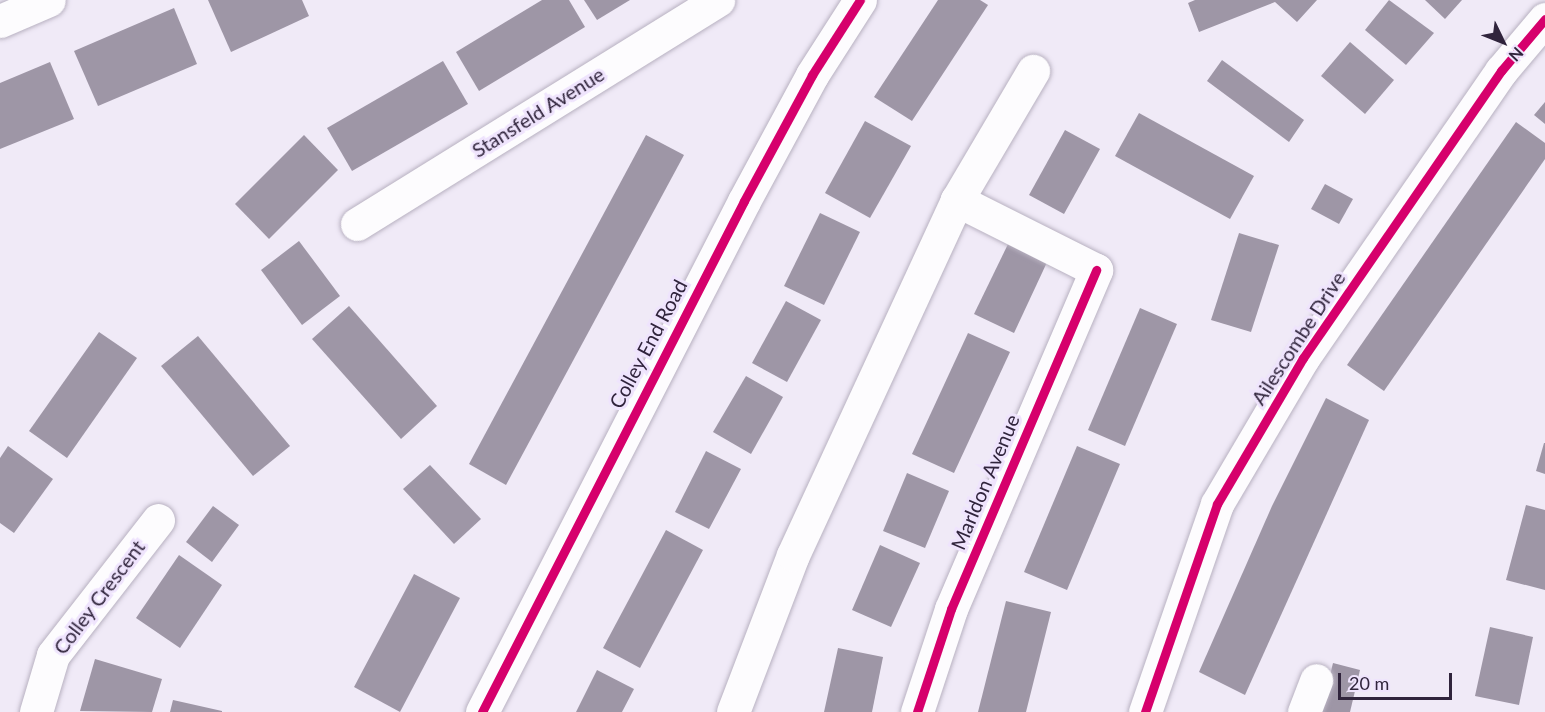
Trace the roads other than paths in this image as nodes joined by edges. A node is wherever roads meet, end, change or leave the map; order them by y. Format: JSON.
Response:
{"nodes":[{"id":1,"x":49,"y":0,"type":"edge"},
{"id":2,"x":718,"y":0,"type":"edge"},
{"id":3,"x":860,"y":0,"type":"edge"},
{"id":4,"x":1545,"y":19,"type":"edge"},
{"id":5,"x":0,"y":21,"type":"edge"},
{"id":6,"x":1033,"y":71,"type":"dead end"},
{"id":7,"x":957,"y":200,"type":"junction"},
{"id":8,"x":357,"y":224,"type":"dead end"},
{"id":9,"x":158,"y":520,"type":"dead end"},
{"id":10,"x":1316,"y":680,"type":"dead end"},
{"id":11,"x":36,"y":712,"type":"edge"},
{"id":12,"x":482,"y":712,"type":"edge"},
{"id":13,"x":733,"y":712,"type":"edge"},
{"id":14,"x":917,"y":712,"type":"edge"},
{"id":15,"x":1145,"y":712,"type":"edge"},
{"id":16,"x":1304,"y":712,"type":"edge"}],
"edges":[{"from":1,"to":5,"type":"street"},
{"from":2,"to":8,"type":"street","name":"Stansfeld Avenue"},
{"from":3,"to":12,"type":"street","name":"Colley End Road"},
{"from":4,"to":15,"type":"street","name":"Ailescombe Drive"},
{"from":6,"to":7,"type":"street"},
{"from":7,"to":13,"type":"street"},
{"from":7,"to":14,"type":"street","name":"Marldon Avenue"},
{"from":9,"to":11,"type":"street","name":"Colley Crescent"},
{"from":10,"to":16,"type":"street"}]}
